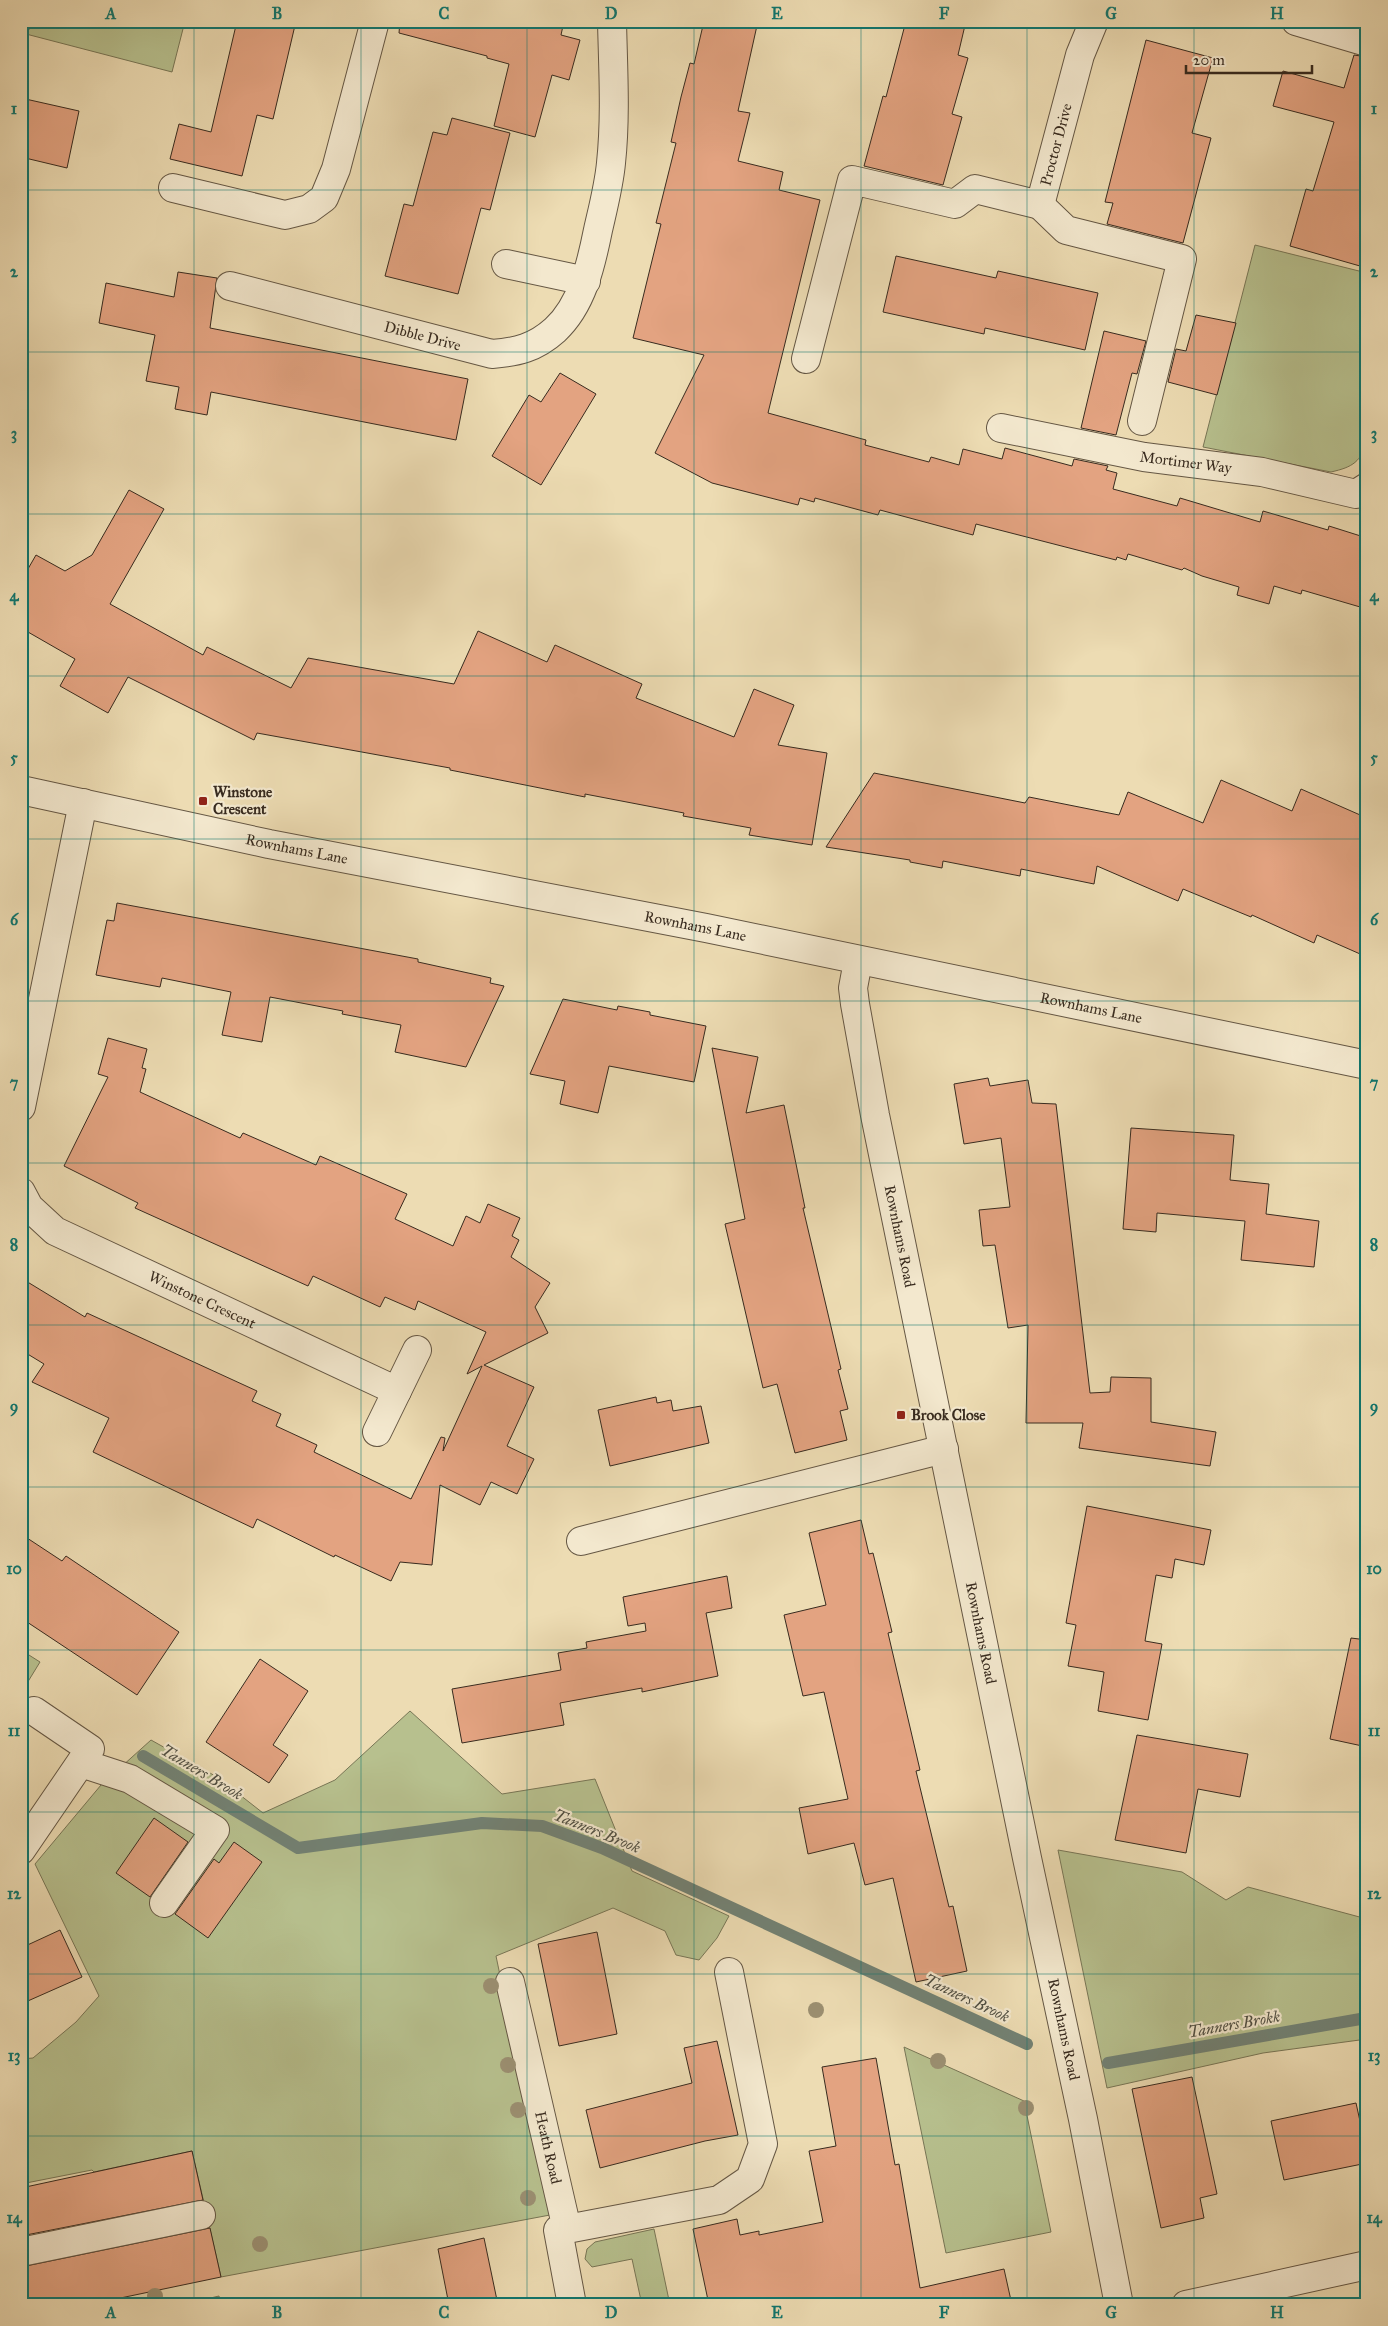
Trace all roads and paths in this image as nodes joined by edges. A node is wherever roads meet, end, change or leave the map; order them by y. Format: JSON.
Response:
{"nodes":[{"id":1,"x":376,"y":21,"type":"edge"},
{"id":2,"x":612,"y":21,"type":"edge"},
{"id":3,"x":1094,"y":21,"type":"edge"},
{"id":4,"x":1296,"y":21,"type":"edge"},
{"id":5,"x":1367,"y":42,"type":"edge"},
{"id":6,"x":173,"y":188,"type":"dead end"},
{"id":7,"x":1040,"y":205,"type":"junction"},
{"id":8,"x":506,"y":264,"type":"dead end"},
{"id":9,"x":586,"y":281,"type":"junction"},
{"id":10,"x":230,"y":286,"type":"dead end"},
{"id":11,"x":806,"y":359,"type":"dead end"},
{"id":12,"x":1142,"y":420,"type":"dead end"},
{"id":13,"x":1001,"y":428,"type":"dead end"},
{"id":14,"x":1367,"y":486,"type":"edge"},
{"id":15,"x":21,"y":790,"type":"edge"},
{"id":16,"x":83,"y":803,"type":"junction"},
{"id":17,"x":858,"y":961,"type":"junction"},
{"id":18,"x":1367,"y":1066,"type":"edge"},
{"id":19,"x":21,"y":1107,"type":"edge"},
{"id":20,"x":21,"y":1192,"type":"edge"},
{"id":21,"x":417,"y":1350,"type":"dead end"},
{"id":22,"x":397,"y":1392,"type":"junction"},
{"id":23,"x":377,"y":1432,"type":"dead end"},
{"id":24,"x":944,"y":1448,"type":"junction"},
{"id":25,"x":581,"y":1542,"type":"dead end"},
{"id":26,"x":34,"y":1711,"type":"dead end"},
{"id":27,"x":81,"y":1763,"type":"junction"},
{"id":28,"x":21,"y":1850,"type":"edge"},
{"id":29,"x":164,"y":1903,"type":"dead end"},
{"id":30,"x":729,"y":1972,"type":"dead end"},
{"id":31,"x":510,"y":1982,"type":"dead end"},
{"id":32,"x":201,"y":2215,"type":"dead end"},
{"id":33,"x":567,"y":2229,"type":"junction"},
{"id":34,"x":21,"y":2252,"type":"edge"},
{"id":35,"x":1367,"y":2265,"type":"edge"},
{"id":36,"x":572,"y":2305,"type":"edge"},
{"id":37,"x":1119,"y":2305,"type":"edge"},
{"id":38,"x":1186,"y":2305,"type":"edge"}],
"edges":[{"from":1,"to":6,"type":"street"},
{"from":2,"to":9,"type":"street","name":"Dibble Drive"},
{"from":3,"to":7,"type":"street","name":"Proctor Drive"},
{"from":4,"to":5,"type":"street"},
{"from":7,"to":11,"type":"street","name":"Proctor Drive"},
{"from":7,"to":12,"type":"street"},
{"from":8,"to":9,"type":"street"},
{"from":9,"to":10,"type":"street","name":"Dibble Drive"},
{"from":13,"to":14,"type":"street","name":"Mortimer Way"},
{"from":15,"to":16,"type":"street","name":"Rownhams Lane"},
{"from":16,"to":17,"type":"street","name":"Rownhams Lane"},
{"from":16,"to":19,"type":"street"},
{"from":17,"to":18,"type":"street","name":"Rownhams Lane"},
{"from":17,"to":24,"type":"street","name":"Rownhams Road"},
{"from":20,"to":22,"type":"street","name":"Winstone Crescent"},
{"from":21,"to":22,"type":"street"},
{"from":22,"to":23,"type":"street"},
{"from":24,"to":25,"type":"street"},
{"from":24,"to":37,"type":"street","name":"Rownhams Road"},
{"from":26,"to":27,"type":"street"},
{"from":27,"to":28,"type":"street"},
{"from":27,"to":29,"type":"street"},
{"from":30,"to":33,"type":"street"},
{"from":31,"to":33,"type":"street","name":"Heath Road"},
{"from":32,"to":34,"type":"street"},
{"from":33,"to":36,"type":"street"},
{"from":35,"to":38,"type":"street"}]}
